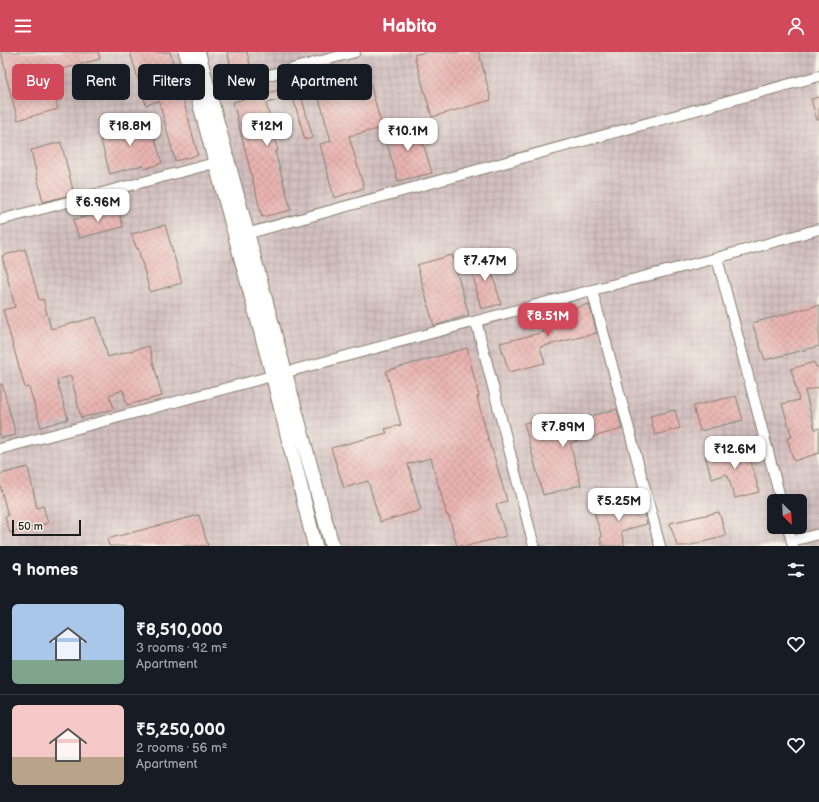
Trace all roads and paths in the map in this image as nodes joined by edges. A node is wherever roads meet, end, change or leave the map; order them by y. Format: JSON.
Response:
{"nodes":[{"id":1,"x":186,"y":52,"type":"edge"},
{"id":2,"x":198,"y":52,"type":"edge"},
{"id":3,"x":354,"y":52,"type":"edge"},
{"id":4,"x":191,"y":64,"type":"edge"},
{"id":5,"x":199,"y":64,"type":"edge"},
{"id":6,"x":819,"y":76,"type":"edge"},
{"id":7,"x":205,"y":92,"type":"edge"},
{"id":8,"x":205,"y":100,"type":"edge"},
{"id":9,"x":221,"y":161,"type":"junction"},
{"id":10,"x":0,"y":220,"type":"edge"},
{"id":11,"x":819,"y":229,"type":"edge"},
{"id":12,"x":241,"y":235,"type":"junction"},
{"id":13,"x":717,"y":258,"type":"junction"},
{"id":14,"x":592,"y":290,"type":"junction"},
{"id":15,"x":476,"y":321,"type":"junction"},
{"id":16,"x":279,"y":374,"type":"junction"},
{"id":17,"x":0,"y":449,"type":"edge"},
{"id":18,"x":779,"y":494,"type":"edge"},
{"id":19,"x":819,"y":534,"type":"edge"},
{"id":20,"x":792,"y":543,"type":"edge"},
{"id":21,"x":331,"y":544,"type":"edge"},
{"id":22,"x":315,"y":546,"type":"edge"},
{"id":23,"x":534,"y":546,"type":"edge"},
{"id":24,"x":660,"y":546,"type":"edge"}],
"edges":[{"from":1,"to":4,"type":"main road"},
{"from":2,"to":5,"type":"main road"},
{"from":3,"to":7,"type":"street"},
{"from":6,"to":12,"type":"street"},
{"from":8,"to":9,"type":"main road"},
{"from":9,"to":10,"type":"street"},
{"from":9,"to":12,"type":"main road"},
{"from":11,"to":13,"type":"street"},
{"from":12,"to":16,"type":"main road"},
{"from":13,"to":14,"type":"street"},
{"from":13,"to":18,"type":"street"},
{"from":14,"to":15,"type":"street"},
{"from":14,"to":24,"type":"street"},
{"from":15,"to":16,"type":"street"},
{"from":15,"to":23,"type":"street"},
{"from":16,"to":17,"type":"street"},
{"from":16,"to":21,"type":"main road"},
{"from":16,"to":22,"type":"main road"},
{"from":19,"to":20,"type":"street"},
{"from":21,"to":22,"type":"main road"}]}
